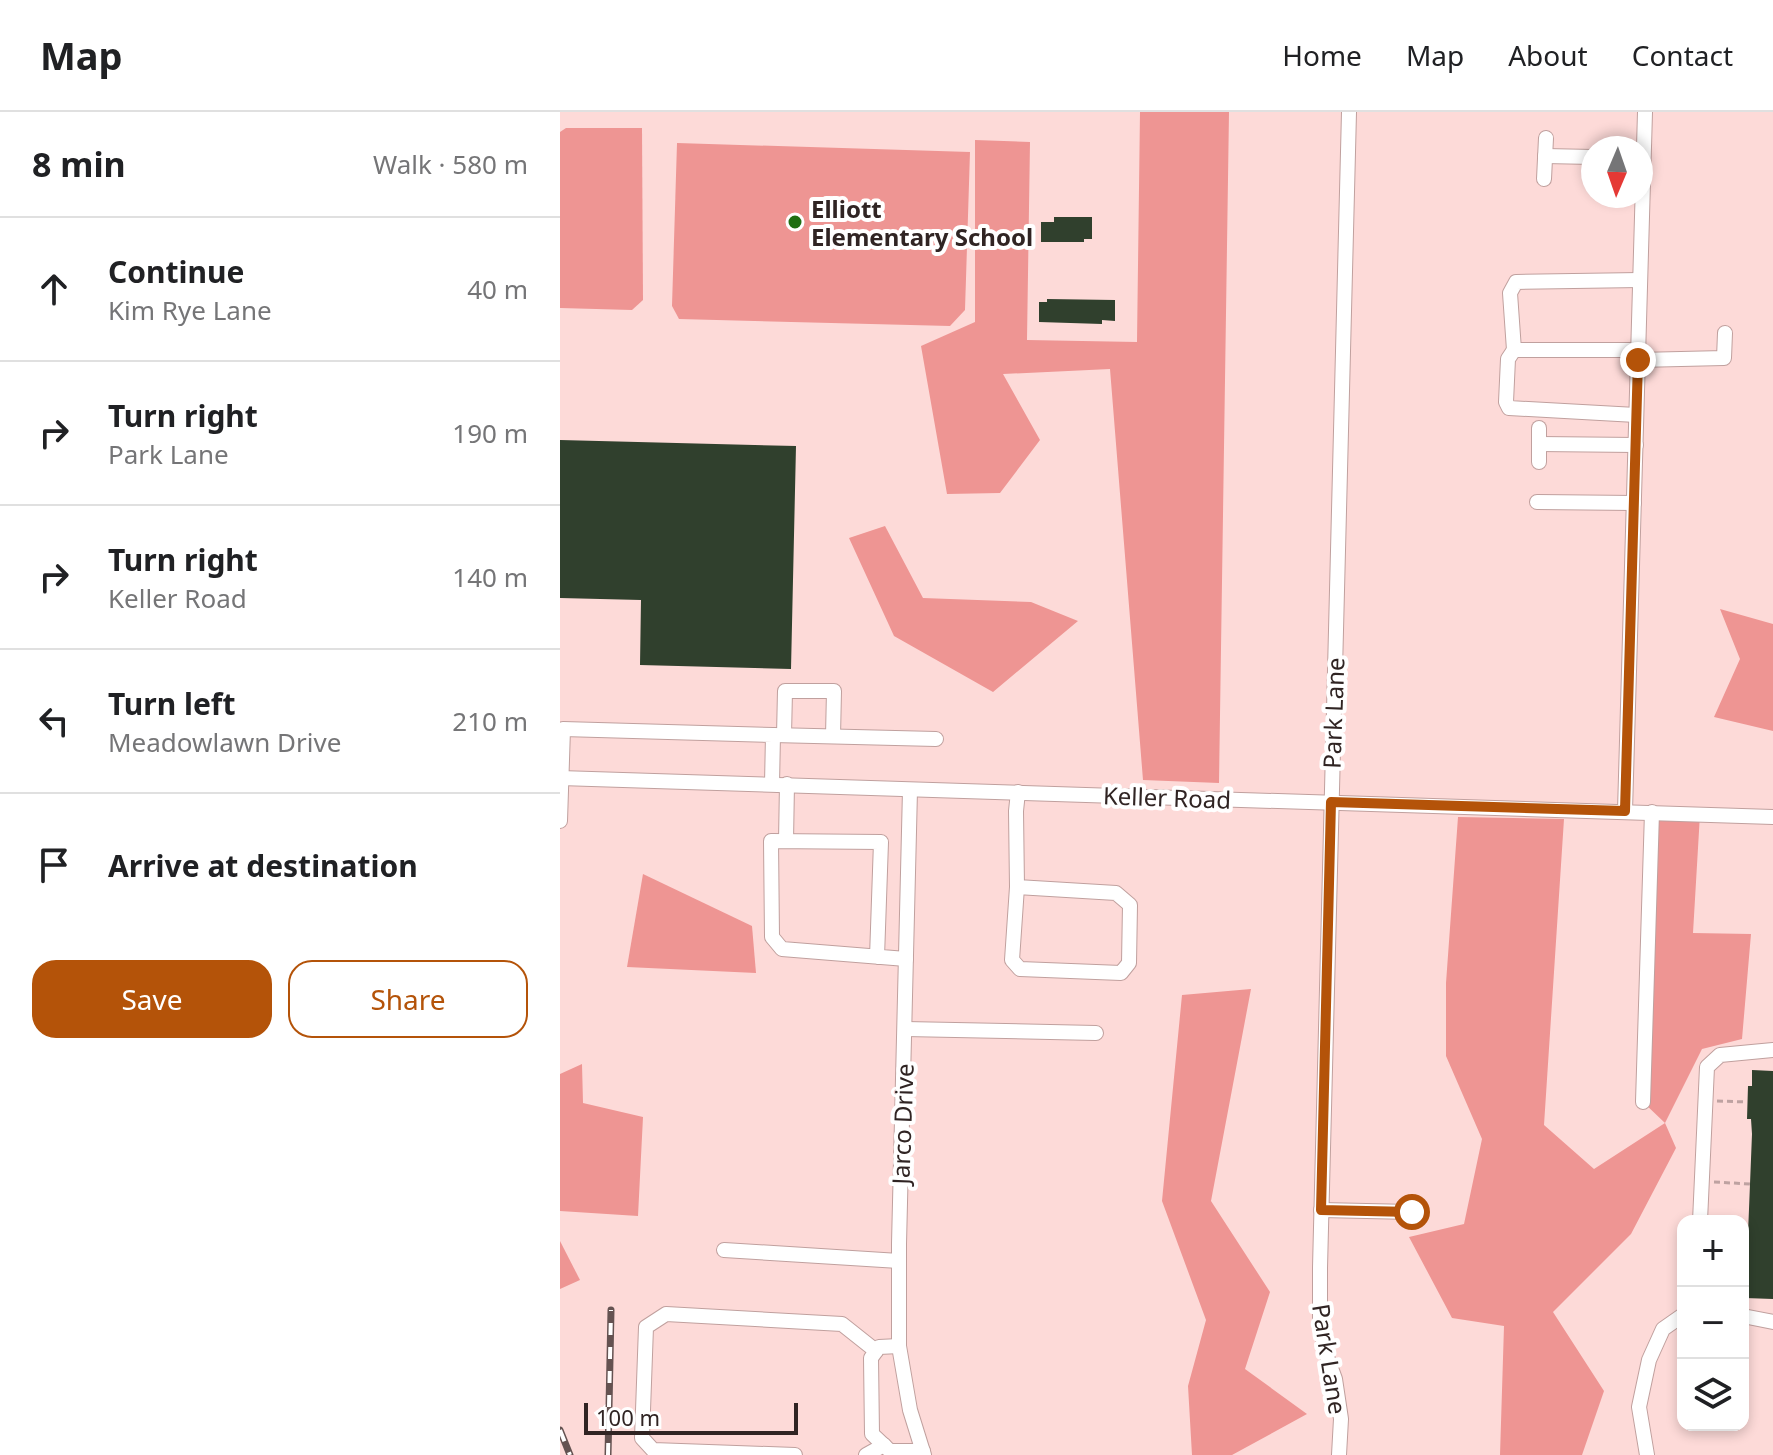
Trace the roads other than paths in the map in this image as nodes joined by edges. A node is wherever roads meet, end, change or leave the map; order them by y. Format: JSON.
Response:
{"nodes":[{"id":1,"x":1349,"y":112,"type":"edge"},
{"id":2,"x":1645,"y":112,"type":"edge"},
{"id":3,"x":1643,"y":136,"type":"edge"},
{"id":4,"x":1546,"y":138,"type":"dead end"},
{"id":5,"x":1545,"y":156,"type":"junction"},
{"id":6,"x":1581,"y":157,"type":"edge"},
{"id":7,"x":1544,"y":179,"type":"dead end"},
{"id":8,"x":1641,"y":208,"type":"edge"},
{"id":9,"x":1640,"y":280,"type":"junction"},
{"id":10,"x":1725,"y":333,"type":"dead end"},
{"id":11,"x":1514,"y":350,"type":"junction"},
{"id":12,"x":1638,"y":355,"type":"junction"},
{"id":13,"x":1636,"y":415,"type":"junction"},
{"id":14,"x":1539,"y":428,"type":"dead end"},
{"id":15,"x":1539,"y":444,"type":"junction"},
{"id":16,"x":1636,"y":445,"type":"junction"},
{"id":17,"x":1539,"y":462,"type":"dead end"},
{"id":18,"x":1537,"y":502,"type":"dead end"},
{"id":19,"x":1634,"y":503,"type":"junction"},
{"id":20,"x":779,"y":735,"type":"junction"},
{"id":21,"x":833,"y":736,"type":"junction"},
{"id":22,"x":936,"y":739,"type":"dead end"},
{"id":23,"x":561,"y":778,"type":"edge"},
{"id":24,"x":780,"y":784,"type":"junction"},
{"id":25,"x":910,"y":790,"type":"junction"},
{"id":26,"x":1018,"y":792,"type":"junction"},
{"id":27,"x":1331,"y":802,"type":"junction"},
{"id":28,"x":1625,"y":811,"type":"junction"},
{"id":29,"x":1652,"y":812,"type":"junction"},
{"id":30,"x":1773,"y":817,"type":"edge"},
{"id":31,"x":560,"y":821,"type":"edge"},
{"id":32,"x":786,"y":841,"type":"junction"},
{"id":33,"x":1017,"y":887,"type":"junction"},
{"id":34,"x":877,"y":957,"type":"junction"},
{"id":35,"x":906,"y":959,"type":"junction"},
{"id":36,"x":905,"y":1029,"type":"junction"},
{"id":37,"x":1096,"y":1033,"type":"dead end"},
{"id":38,"x":1773,"y":1050,"type":"edge"},
{"id":39,"x":1643,"y":1102,"type":"dead end"},
{"id":40,"x":1321,"y":1210,"type":"junction"},
{"id":41,"x":1412,"y":1212,"type":"dead end"},
{"id":42,"x":1700,"y":1215,"type":"edge"},
{"id":43,"x":724,"y":1250,"type":"dead end"},
{"id":44,"x":899,"y":1261,"type":"junction"},
{"id":45,"x":1749,"y":1317,"type":"edge"},
{"id":46,"x":1677,"y":1319,"type":"edge"},
{"id":47,"x":1773,"y":1322,"type":"edge"},
{"id":48,"x":899,"y":1346,"type":"junction"},
{"id":49,"x":876,"y":1351,"type":"junction"},
{"id":50,"x":884,"y":1445,"type":"junction"},
{"id":51,"x":923,"y":1453,"type":"edge"},
{"id":52,"x":795,"y":1455,"type":"edge"},
{"id":53,"x":866,"y":1455,"type":"edge"},
{"id":54,"x":1339,"y":1455,"type":"edge"},
{"id":55,"x":1647,"y":1455,"type":"edge"}],
"edges":[{"from":1,"to":27,"type":"street","name":"Park Lane"},
{"from":2,"to":3,"type":"street"},
{"from":4,"to":5,"type":"street"},
{"from":5,"to":6,"type":"street"},
{"from":5,"to":7,"type":"street"},
{"from":8,"to":9,"type":"street"},
{"from":9,"to":11,"type":"street"},
{"from":9,"to":12,"type":"street"},
{"from":10,"to":12,"type":"street"},
{"from":11,"to":12,"type":"street"},
{"from":11,"to":13,"type":"street"},
{"from":12,"to":13,"type":"street"},
{"from":13,"to":16,"type":"street"},
{"from":14,"to":15,"type":"street"},
{"from":15,"to":16,"type":"street"},
{"from":15,"to":17,"type":"street"},
{"from":16,"to":19,"type":"street"},
{"from":18,"to":19,"type":"street"},
{"from":19,"to":28,"type":"street"},
{"from":20,"to":21,"type":"street"},
{"from":20,"to":21,"type":"street"},
{"from":20,"to":23,"type":"street"},
{"from":20,"to":24,"type":"street"},
{"from":21,"to":22,"type":"street"},
{"from":23,"to":24,"type":"street","name":"Keller Road"},
{"from":23,"to":31,"type":"street"},
{"from":24,"to":25,"type":"street","name":"Keller Road"},
{"from":24,"to":32,"type":"street"},
{"from":25,"to":26,"type":"street","name":"Keller Road"},
{"from":25,"to":35,"type":"street","name":"Jarco Drive"},
{"from":26,"to":27,"type":"street","name":"Keller Road"},
{"from":26,"to":33,"type":"street"},
{"from":27,"to":28,"type":"street","name":"Keller Road"},
{"from":27,"to":40,"type":"street","name":"Park Lane"},
{"from":28,"to":29,"type":"street","name":"Keller Road"},
{"from":29,"to":30,"type":"street","name":"Keller Road"},
{"from":29,"to":39,"type":"street"},
{"from":32,"to":34,"type":"street"},
{"from":32,"to":34,"type":"street"},
{"from":33,"to":33,"type":"street"},
{"from":34,"to":35,"type":"street"},
{"from":35,"to":36,"type":"street","name":"Jarco Drive"},
{"from":36,"to":37,"type":"street"},
{"from":36,"to":44,"type":"street","name":"Jarco Drive"},
{"from":38,"to":42,"type":"street"},
{"from":40,"to":41,"type":"street"},
{"from":40,"to":54,"type":"street","name":"Park Lane"},
{"from":43,"to":44,"type":"street"},
{"from":44,"to":48,"type":"street","name":"Jarco Drive"},
{"from":45,"to":47,"type":"street"},
{"from":46,"to":55,"type":"street"},
{"from":48,"to":49,"type":"street"},
{"from":48,"to":51,"type":"street","name":"Jarco Drive"},
{"from":49,"to":50,"type":"street"},
{"from":49,"to":52,"type":"street"},
{"from":50,"to":51,"type":"street"},
{"from":50,"to":53,"type":"street"}]}
